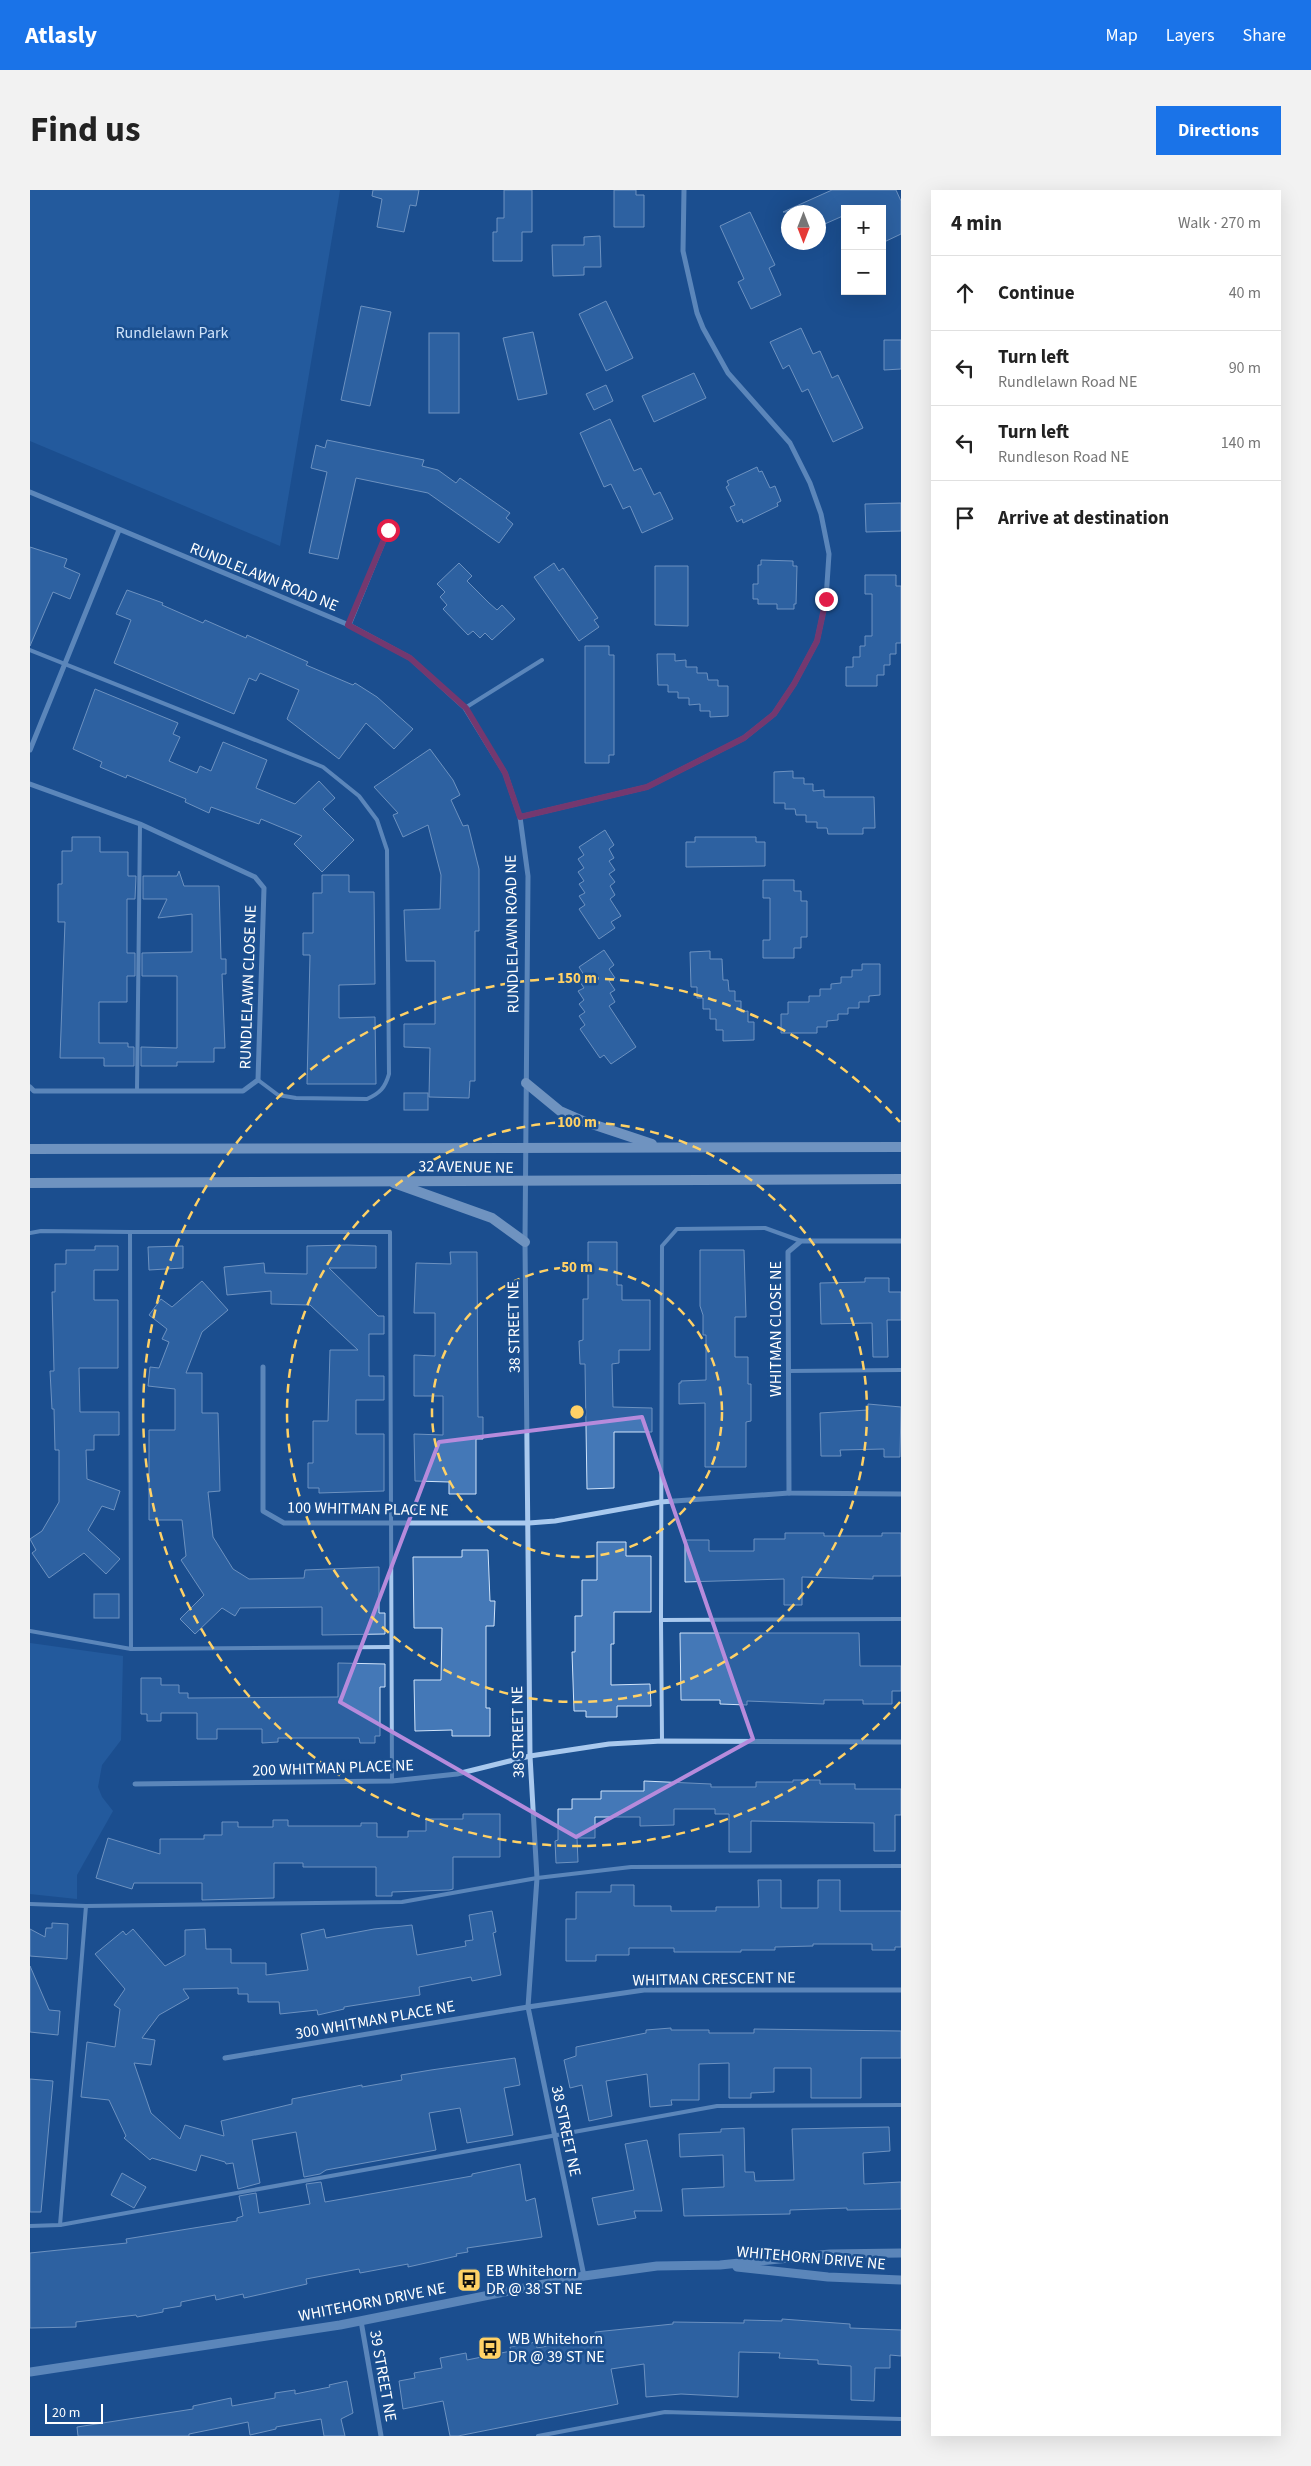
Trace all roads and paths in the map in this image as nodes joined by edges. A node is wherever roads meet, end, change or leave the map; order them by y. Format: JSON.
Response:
{"nodes":[{"id":1,"x":684,"y":190,"type":"edge"},
{"id":2,"x":30,"y":492,"type":"edge"},
{"id":3,"x":120,"y":530,"type":"junction"},
{"id":4,"x":388,"y":530,"type":"dead end"},
{"id":5,"x":348,"y":625,"type":"junction"},
{"id":6,"x":30,"y":650,"type":"edge"},
{"id":7,"x":542,"y":660,"type":"dead end"},
{"id":8,"x":64,"y":663,"type":"junction"},
{"id":9,"x":466,"y":708,"type":"junction"},
{"id":10,"x":30,"y":750,"type":"edge"},
{"id":11,"x":30,"y":784,"type":"edge"},
{"id":12,"x":520,"y":817,"type":"junction"},
{"id":13,"x":140,"y":824,"type":"junction"},
{"id":14,"x":258,"y":1080,"type":"junction"},
{"id":15,"x":526,"y":1082,"type":"junction"},
{"id":16,"x":30,"y":1087,"type":"edge"},
{"id":17,"x":137,"y":1091,"type":"junction"},
{"id":18,"x":526,"y":1147,"type":"junction"},
{"id":19,"x":901,"y":1147,"type":"edge"},
{"id":20,"x":663,"y":1148,"type":"junction"},
{"id":21,"x":30,"y":1150,"type":"edge"},
{"id":22,"x":901,"y":1179,"type":"edge"},
{"id":23,"x":388,"y":1181,"type":"junction"},
{"id":24,"x":526,"y":1182,"type":"junction"},
{"id":25,"x":30,"y":1183,"type":"edge"},
{"id":26,"x":130,"y":1232,"type":"junction"},
{"id":27,"x":30,"y":1233,"type":"edge"},
{"id":28,"x":801,"y":1241,"type":"junction"},
{"id":29,"x":901,"y":1241,"type":"edge"},
{"id":30,"x":525,"y":1242,"type":"junction"},
{"id":31,"x":263,"y":1367,"type":"dead end"},
{"id":32,"x":788,"y":1370,"type":"junction"},
{"id":33,"x":901,"y":1370,"type":"edge"},
{"id":34,"x":788,"y":1493,"type":"junction"},
{"id":35,"x":901,"y":1494,"type":"edge"},
{"id":36,"x":660,"y":1502,"type":"junction"},
{"id":37,"x":529,"y":1523,"type":"junction"},
{"id":38,"x":391,"y":1524,"type":"junction"},
{"id":39,"x":901,"y":1619,"type":"edge"},
{"id":40,"x":662,"y":1620,"type":"junction"},
{"id":41,"x":30,"y":1631,"type":"edge"},
{"id":42,"x":391,"y":1647,"type":"junction"},
{"id":43,"x":131,"y":1649,"type":"junction"},
{"id":44,"x":662,"y":1741,"type":"junction"},
{"id":45,"x":901,"y":1742,"type":"edge"},
{"id":46,"x":530,"y":1756,"type":"junction"},
{"id":47,"x":392,"y":1781,"type":"junction"},
{"id":48,"x":135,"y":1784,"type":"dead end"},
{"id":49,"x":901,"y":1866,"type":"edge"},
{"id":50,"x":537,"y":1878,"type":"junction"},
{"id":51,"x":30,"y":1904,"type":"edge"},
{"id":52,"x":86,"y":1906,"type":"junction"},
{"id":53,"x":901,"y":1990,"type":"edge"},
{"id":54,"x":528,"y":2006,"type":"junction"},
{"id":55,"x":225,"y":2058,"type":"dead end"},
{"id":56,"x":901,"y":2105,"type":"edge"},
{"id":57,"x":554,"y":2134,"type":"junction"},
{"id":58,"x":60,"y":2225,"type":"junction"},
{"id":59,"x":30,"y":2226,"type":"edge"},
{"id":60,"x":901,"y":2253,"type":"edge"},
{"id":61,"x":720,"y":2265,"type":"junction"},
{"id":62,"x":584,"y":2276,"type":"junction"},
{"id":63,"x":901,"y":2280,"type":"edge"},
{"id":64,"x":361,"y":2321,"type":"junction"},
{"id":65,"x":30,"y":2372,"type":"edge"},
{"id":66,"x":901,"y":2419,"type":"edge"},
{"id":67,"x":381,"y":2436,"type":"edge"},
{"id":68,"x":538,"y":2436,"type":"edge"}],
"edges":[{"from":1,"to":12,"type":"street"},
{"from":2,"to":3,"type":"street","name":"RUNDLELAWN ROAD NE"},
{"from":3,"to":5,"type":"street","name":"RUNDLELAWN ROAD NE"},
{"from":3,"to":8,"type":"street"},
{"from":4,"to":5,"type":"street"},
{"from":5,"to":9,"type":"street","name":"RUNDLELAWN ROAD NE"},
{"from":6,"to":8,"type":"lane"},
{"from":7,"to":9,"type":"lane"},
{"from":8,"to":10,"type":"street"},
{"from":8,"to":14,"type":"lane"},
{"from":9,"to":12,"type":"street","name":"RUNDLELAWN ROAD NE"},
{"from":11,"to":13,"type":"street","name":"RUNDLELAWN CLOSE NE"},
{"from":12,"to":15,"type":"street","name":"RUNDLELAWN ROAD NE"},
{"from":13,"to":14,"type":"street","name":"RUNDLELAWN CLOSE NE"},
{"from":13,"to":17,"type":"lane"},
{"from":14,"to":17,"type":"street","name":"RUNDLELAWN CLOSE NE"},
{"from":15,"to":18,"type":"street","name":"RUNDLELAWN ROAD NE"},
{"from":15,"to":20,"type":"main road"},
{"from":16,"to":17,"type":"street","name":"RUNDLELAWN CLOSE NE"},
{"from":18,"to":20,"type":"main road","name":"32 AVENUE NE"},
{"from":18,"to":21,"type":"main road","name":"32 AVENUE NE"},
{"from":18,"to":24,"type":"street","name":"RUNDLELAWN ROAD NE"},
{"from":19,"to":20,"type":"main road","name":"32 AVENUE NE"},
{"from":22,"to":24,"type":"main road","name":"32 AVENUE NE"},
{"from":23,"to":24,"type":"main road","name":"32 AVENUE NE"},
{"from":23,"to":25,"type":"main road","name":"32 AVENUE NE"},
{"from":23,"to":30,"type":"main road"},
{"from":24,"to":30,"type":"street","name":"38 STREET NE"},
{"from":26,"to":27,"type":"lane"},
{"from":26,"to":38,"type":"lane"},
{"from":26,"to":43,"type":"lane"},
{"from":28,"to":29,"type":"street"},
{"from":28,"to":32,"type":"street","name":"WHITMAN CLOSE NE"},
{"from":28,"to":36,"type":"lane"},
{"from":30,"to":37,"type":"street","name":"38 STREET NE"},
{"from":31,"to":38,"type":"street","name":"100 WHITMAN PLACE NE"},
{"from":32,"to":33,"type":"lane"},
{"from":32,"to":34,"type":"street","name":"WHITMAN CLOSE NE"},
{"from":34,"to":35,"type":"street"},
{"from":34,"to":36,"type":"street"},
{"from":36,"to":37,"type":"street"},
{"from":36,"to":40,"type":"lane"},
{"from":37,"to":38,"type":"street","name":"100 WHITMAN PLACE NE"},
{"from":37,"to":46,"type":"street","name":"38 STREET NE"},
{"from":38,"to":42,"type":"lane"},
{"from":39,"to":40,"type":"lane"},
{"from":40,"to":44,"type":"lane"},
{"from":41,"to":43,"type":"lane"},
{"from":42,"to":43,"type":"lane"},
{"from":42,"to":47,"type":"lane"},
{"from":44,"to":45,"type":"street"},
{"from":44,"to":46,"type":"street"},
{"from":46,"to":47,"type":"street","name":"200 WHITMAN PLACE NE"},
{"from":46,"to":50,"type":"street","name":"38 STREET NE"},
{"from":47,"to":48,"type":"street","name":"200 WHITMAN PLACE NE"},
{"from":49,"to":50,"type":"lane"},
{"from":50,"to":52,"type":"lane"},
{"from":50,"to":54,"type":"street","name":"38 STREET NE"},
{"from":51,"to":52,"type":"lane"},
{"from":52,"to":58,"type":"lane"},
{"from":53,"to":54,"type":"street","name":"WHITMAN CRESCENT NE"},
{"from":54,"to":55,"type":"street","name":"300 WHITMAN PLACE NE"},
{"from":54,"to":57,"type":"street","name":"38 STREET NE"},
{"from":56,"to":57,"type":"lane"},
{"from":57,"to":58,"type":"lane"},
{"from":57,"to":62,"type":"street","name":"38 STREET NE"},
{"from":58,"to":59,"type":"lane"},
{"from":60,"to":61,"type":"street","name":"WHITEHORN DRIVE NE"},
{"from":61,"to":62,"type":"street","name":"WHITEHORN DRIVE NE"},
{"from":61,"to":63,"type":"street","name":"WHITEHORN DRIVE NE"},
{"from":62,"to":64,"type":"street","name":"WHITEHORN DRIVE NE"},
{"from":64,"to":65,"type":"street","name":"WHITEHORN DRIVE NE"},
{"from":64,"to":67,"type":"street","name":"39 STREET NE"},
{"from":66,"to":68,"type":"lane"}]}
